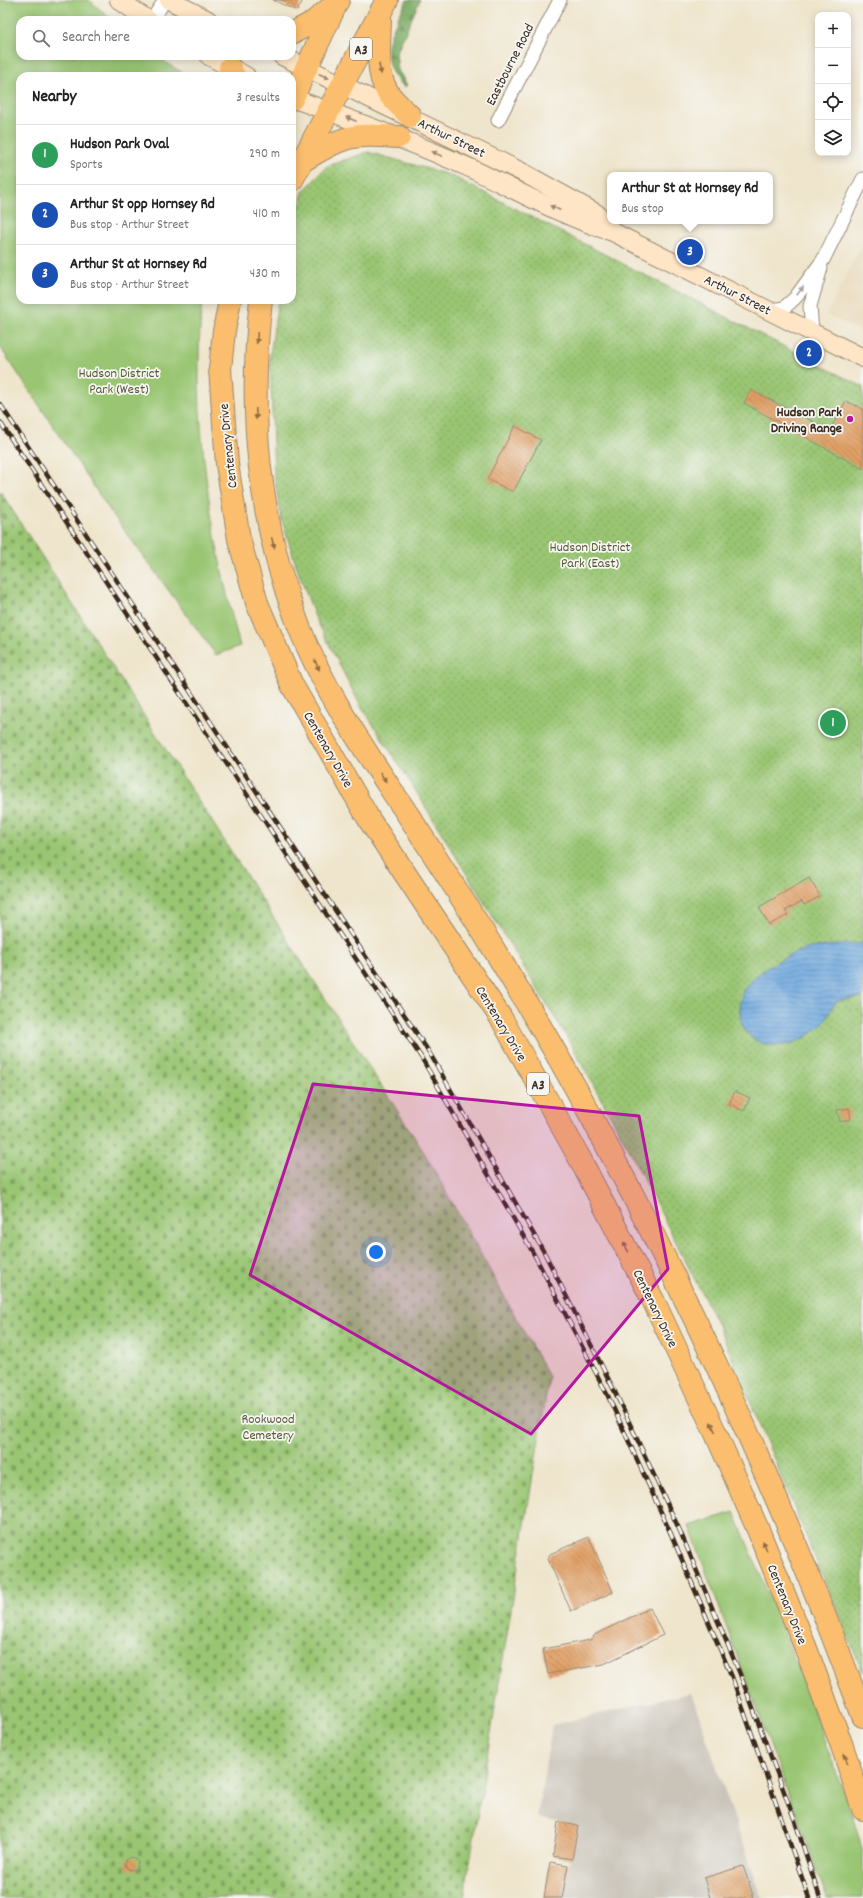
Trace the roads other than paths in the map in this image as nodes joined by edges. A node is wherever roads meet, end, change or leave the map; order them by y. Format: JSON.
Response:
{"nodes":[{"id":1,"x":119,"y":0,"type":"edge"},
{"id":2,"x":165,"y":0,"type":"edge"},
{"id":3,"x":169,"y":0,"type":"edge"},
{"id":4,"x":560,"y":0,"type":"edge"},
{"id":5,"x":337,"y":2,"type":"edge"},
{"id":6,"x":383,"y":7,"type":"edge"},
{"id":7,"x":142,"y":16,"type":"edge"},
{"id":8,"x":155,"y":16,"type":"edge"},
{"id":9,"x":200,"y":16,"type":"edge"},
{"id":10,"x":296,"y":31,"type":"edge"},
{"id":11,"x":216,"y":60,"type":"edge"},
{"id":12,"x":291,"y":60,"type":"edge"},
{"id":13,"x":306,"y":67,"type":"junction"},
{"id":14,"x":235,"y":72,"type":"edge"},
{"id":15,"x":342,"y":84,"type":"junction"},
{"id":16,"x":296,"y":89,"type":"edge"},
{"id":17,"x":296,"y":99,"type":"edge"},
{"id":18,"x":328,"y":110,"type":"junction"},
{"id":19,"x":410,"y":116,"type":"junction"},
{"id":20,"x":498,"y":120,"type":"dead end"},
{"id":21,"x":399,"y":137,"type":"junction"},
{"id":22,"x":296,"y":171,"type":"edge"},
{"id":23,"x":863,"y":179,"type":"edge"},
{"id":24,"x":613,"y":232,"type":"junction"},
{"id":25,"x":823,"y":260,"type":"junction"},
{"id":26,"x":229,"y":304,"type":"edge"},
{"id":27,"x":261,"y":304,"type":"edge"},
{"id":28,"x":770,"y":310,"type":"junction"},
{"id":29,"x":812,"y":332,"type":"junction"},
{"id":30,"x":863,"y":358,"type":"edge"},
{"id":31,"x":863,"y":1716,"type":"edge"},
{"id":32,"x":863,"y":1809,"type":"edge"}],
"edges":[{"from":1,"to":7,"type":"main road"},
{"from":2,"to":8,"type":"street"},
{"from":3,"to":9,"type":"main road"},
{"from":4,"to":20,"type":"street","name":"Eastbourne Road"},
{"from":5,"to":10,"type":"highway"},
{"from":5,"to":13,"type":"highway"},
{"from":6,"to":15,"type":"highway","number":"A3"},
{"from":6,"to":19,"type":"highway","one_way":true},
{"from":11,"to":14,"type":"main road"},
{"from":12,"to":13,"type":"main road","name":"Arthur Street"},
{"from":13,"to":15,"type":"main road","name":"Arthur Street","one_way":true},
{"from":13,"to":16,"type":"highway"},
{"from":15,"to":18,"type":"highway","number":"A3"},
{"from":15,"to":19,"type":"main road","name":"Arthur Street"},
{"from":17,"to":18,"type":"main road","name":"Arthur Street"},
{"from":21,"to":18,"type":"main road","name":"Arthur Street","one_way":true},
{"from":18,"to":22,"type":"highway","number":"A3"},
{"from":19,"to":24,"type":"main road","name":"Arthur Street"},
{"from":21,"to":22,"type":"highway"},
{"from":24,"to":21,"type":"main road","name":"Arthur Street","one_way":true},
{"from":23,"to":25,"type":"street"},
{"from":24,"to":28,"type":"main road","name":"Arthur Street"},
{"from":28,"to":25,"type":"street","one_way":true},
{"from":25,"to":29,"type":"street"},
{"from":32,"to":26,"type":"highway","name":"Centenary Drive","number":"A3","one_way":true},
{"from":27,"to":31,"type":"highway","name":"Centenary Drive","number":"A3","one_way":true},
{"from":28,"to":29,"type":"main road","name":"Arthur Street"},
{"from":29,"to":30,"type":"main road","name":"Arthur Street"}]}
